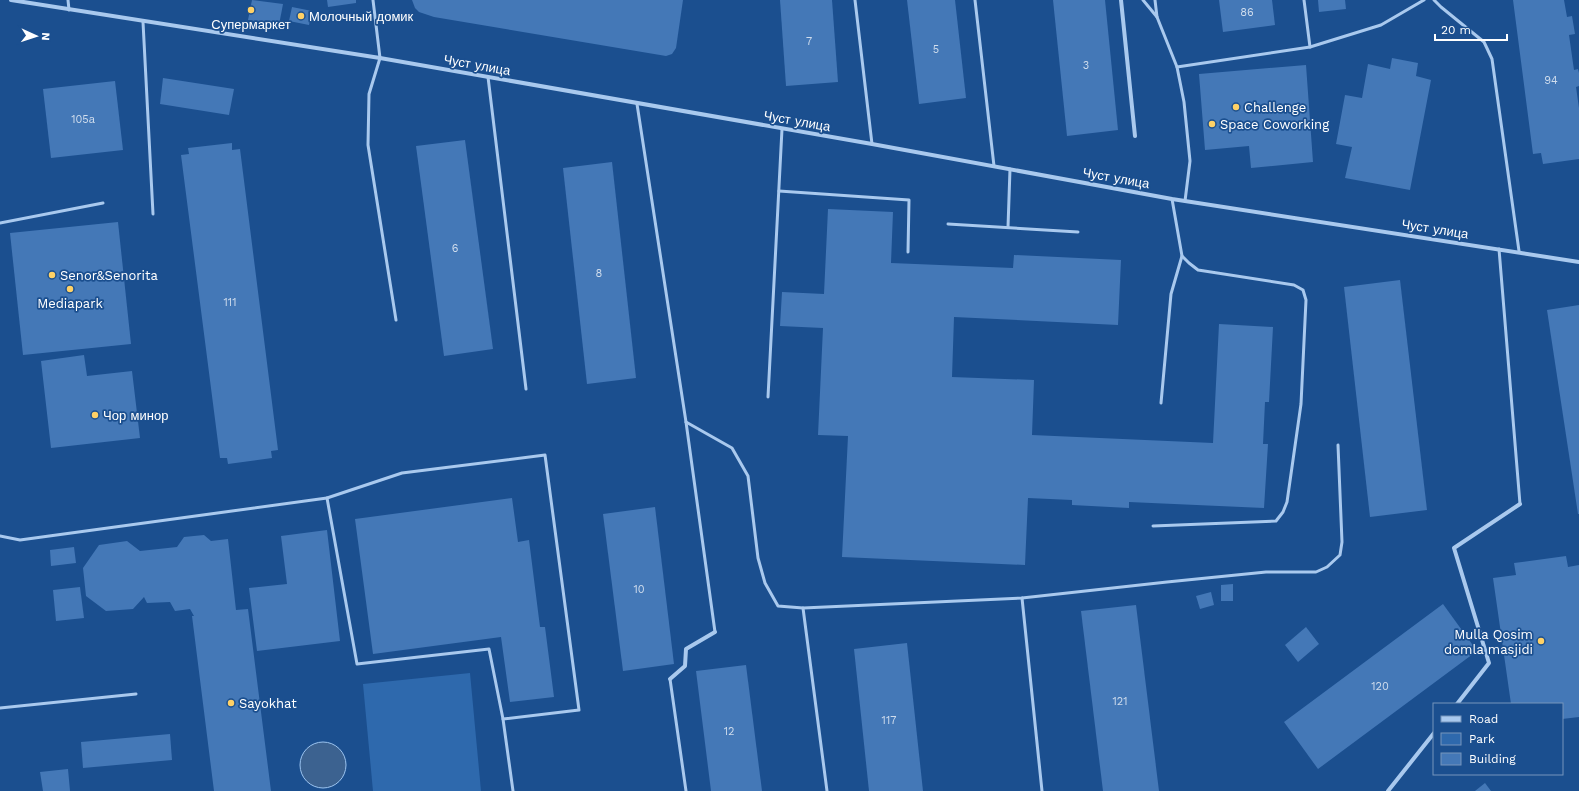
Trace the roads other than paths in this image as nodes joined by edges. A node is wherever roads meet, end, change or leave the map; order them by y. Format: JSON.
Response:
{"nodes":[{"id":1,"x":11,"y":0,"type":"edge"},
{"id":2,"x":68,"y":0,"type":"edge"},
{"id":3,"x":373,"y":0,"type":"edge"},
{"id":4,"x":855,"y":0,"type":"edge"},
{"id":5,"x":975,"y":0,"type":"edge"},
{"id":6,"x":1121,"y":0,"type":"edge"},
{"id":7,"x":1143,"y":0,"type":"edge"},
{"id":8,"x":1155,"y":0,"type":"edge"},
{"id":9,"x":1304,"y":0,"type":"edge"},
{"id":10,"x":1424,"y":0,"type":"edge"},
{"id":11,"x":1434,"y":0,"type":"edge"},
{"id":12,"x":69,"y":10,"type":"junction"},
{"id":13,"x":1157,"y":17,"type":"junction"},
{"id":14,"x":143,"y":22,"type":"junction"},
{"id":15,"x":1310,"y":47,"type":"junction"},
{"id":16,"x":380,"y":58,"type":"junction"},
{"id":17,"x":1177,"y":67,"type":"junction"},
{"id":18,"x":488,"y":77,"type":"junction"},
{"id":19,"x":637,"y":104,"type":"junction"},
{"id":20,"x":782,"y":129,"type":"junction"},
{"id":21,"x":1135,"y":136,"type":"dead end"},
{"id":22,"x":872,"y":144,"type":"junction"},
{"id":23,"x":994,"y":166,"type":"junction"},
{"id":24,"x":1010,"y":169,"type":"junction"},
{"id":25,"x":779,"y":191,"type":"junction"},
{"id":26,"x":1172,"y":199,"type":"junction"},
{"id":27,"x":1185,"y":201,"type":"junction"},
{"id":28,"x":103,"y":203,"type":"dead end"},
{"id":29,"x":153,"y":214,"type":"dead end"},
{"id":30,"x":0,"y":224,"type":"edge"},
{"id":31,"x":948,"y":224,"type":"dead end"},
{"id":32,"x":1008,"y":226,"type":"junction"},
{"id":33,"x":1078,"y":232,"type":"dead end"},
{"id":34,"x":1499,"y":249,"type":"junction"},
{"id":35,"x":908,"y":252,"type":"dead end"},
{"id":36,"x":1519,"y":252,"type":"junction"},
{"id":37,"x":1182,"y":256,"type":"junction"},
{"id":38,"x":1579,"y":262,"type":"edge"},
{"id":39,"x":396,"y":320,"type":"dead end"},
{"id":40,"x":526,"y":389,"type":"dead end"},
{"id":41,"x":768,"y":397,"type":"dead end"},
{"id":42,"x":1161,"y":403,"type":"dead end"},
{"id":43,"x":686,"y":422,"type":"junction"},
{"id":44,"x":1338,"y":444,"type":"dead end"},
{"id":45,"x":327,"y":498,"type":"junction"},
{"id":46,"x":1520,"y":504,"type":"joint"},
{"id":47,"x":1154,"y":526,"type":"dead end"},
{"id":48,"x":0,"y":536,"type":"edge"},
{"id":49,"x":1022,"y":598,"type":"junction"},
{"id":50,"x":803,"y":608,"type":"junction"},
{"id":51,"x":715,"y":632,"type":"joint"},
{"id":52,"x":670,"y":679,"type":"joint"},
{"id":53,"x":136,"y":694,"type":"dead end"},
{"id":54,"x":1458,"y":703,"type":"edge"},
{"id":55,"x":0,"y":708,"type":"edge"},
{"id":56,"x":503,"y":718,"type":"junction"},
{"id":57,"x":1433,"y":734,"type":"edge"},
{"id":58,"x":513,"y":791,"type":"edge"},
{"id":59,"x":686,"y":791,"type":"edge"},
{"id":60,"x":827,"y":791,"type":"edge"},
{"id":61,"x":1042,"y":791,"type":"edge"},
{"id":62,"x":1388,"y":791,"type":"edge"}],
"edges":[{"from":1,"to":12,"type":"street","name":"Чуст улица"},
{"from":2,"to":12,"type":"lane"},
{"from":3,"to":16,"type":"lane"},
{"from":4,"to":22,"type":"lane"},
{"from":5,"to":23,"type":"lane"},
{"from":6,"to":21,"type":"street"},
{"from":7,"to":13,"type":"lane"},
{"from":8,"to":13,"type":"lane"},
{"from":9,"to":15,"type":"lane"},
{"from":10,"to":15,"type":"lane"},
{"from":11,"to":36,"type":"lane"},
{"from":12,"to":14,"type":"street","name":"Чуст улица"},
{"from":13,"to":17,"type":"lane"},
{"from":14,"to":16,"type":"street","name":"Чуст улица"},
{"from":14,"to":29,"type":"lane"},
{"from":15,"to":17,"type":"lane"},
{"from":16,"to":18,"type":"street","name":"Чуст улица"},
{"from":16,"to":39,"type":"lane"},
{"from":17,"to":27,"type":"lane"},
{"from":18,"to":19,"type":"street","name":"Чуст улица"},
{"from":18,"to":40,"type":"lane"},
{"from":19,"to":20,"type":"street","name":"Чуст улица"},
{"from":19,"to":43,"type":"lane"},
{"from":20,"to":22,"type":"street","name":"Чуст улица"},
{"from":20,"to":25,"type":"lane"},
{"from":22,"to":23,"type":"street","name":"Чуст улица"},
{"from":23,"to":24,"type":"street","name":"Чуст улица"},
{"from":24,"to":26,"type":"street","name":"Чуст улица"},
{"from":24,"to":32,"type":"lane"},
{"from":25,"to":35,"type":"lane"},
{"from":25,"to":41,"type":"lane"},
{"from":26,"to":27,"type":"street","name":"Чуст улица"},
{"from":26,"to":37,"type":"lane"},
{"from":27,"to":34,"type":"street","name":"Чуст улица"},
{"from":28,"to":30,"type":"lane"},
{"from":31,"to":32,"type":"lane"},
{"from":32,"to":33,"type":"lane"},
{"from":34,"to":36,"type":"street","name":"Чуст улица"},
{"from":34,"to":46,"type":"lane"},
{"from":36,"to":38,"type":"street","name":"Чуст улица"},
{"from":37,"to":42,"type":"lane"},
{"from":37,"to":47,"type":"lane"},
{"from":43,"to":50,"type":"lane"},
{"from":43,"to":51,"type":"lane"},
{"from":44,"to":49,"type":"lane"},
{"from":45,"to":48,"type":"lane"},
{"from":45,"to":56,"type":"lane"},
{"from":45,"to":56,"type":"lane"},
{"from":46,"to":54,"type":"street"},
{"from":49,"to":50,"type":"lane"},
{"from":49,"to":61,"type":"lane"},
{"from":50,"to":60,"type":"lane"},
{"from":51,"to":52,"type":"street"},
{"from":52,"to":59,"type":"lane"},
{"from":53,"to":55,"type":"lane"},
{"from":56,"to":58,"type":"lane"},
{"from":57,"to":62,"type":"street"}]}
